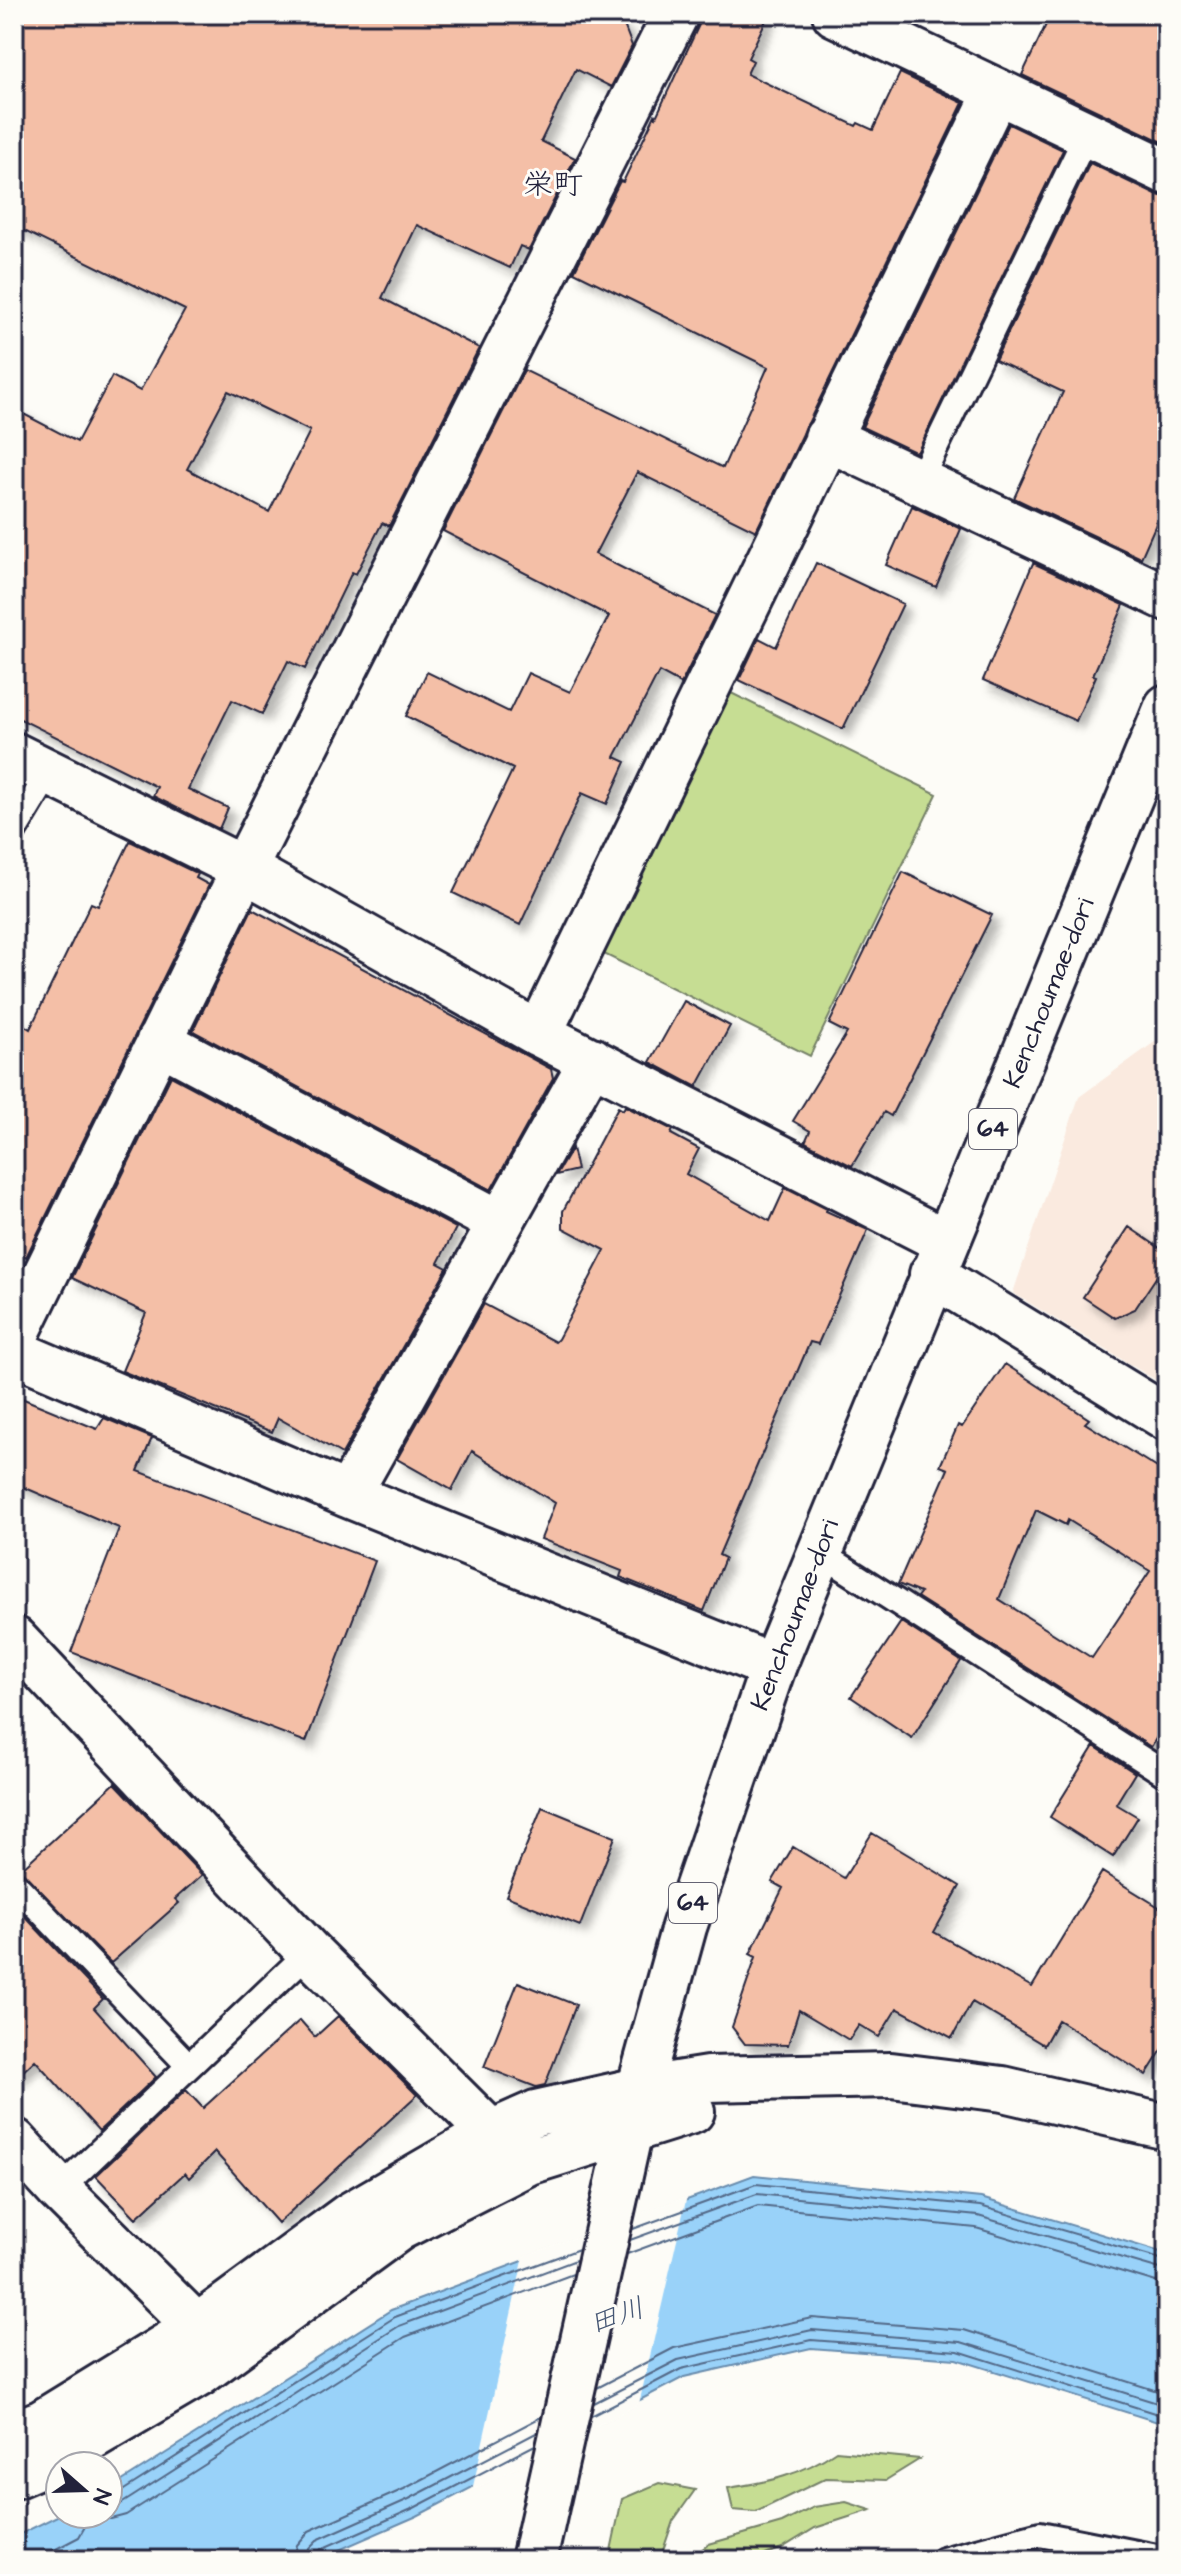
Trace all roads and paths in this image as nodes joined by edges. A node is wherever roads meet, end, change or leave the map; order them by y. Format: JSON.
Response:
{"nodes":[{"id":1,"x":835,"y":14,"type":"edge"},
{"id":2,"x":664,"y":18,"type":"edge"},
{"id":3,"x":997,"y":91,"type":"junction"},
{"id":4,"x":1087,"y":134,"type":"junction"},
{"id":5,"x":1167,"y":172,"type":"edge"},
{"id":6,"x":827,"y":438,"type":"junction"},
{"id":7,"x":919,"y":482,"type":"junction"},
{"id":8,"x":1167,"y":598,"type":"edge"},
{"id":9,"x":1167,"y":707,"type":"edge"},
{"id":10,"x":32,"y":764,"type":"edge"},
{"id":11,"x":14,"y":831,"type":"edge"},
{"id":12,"x":244,"y":869,"type":"junction"},
{"id":13,"x":539,"y":1034,"type":"junction"},
{"id":14,"x":159,"y":1041,"type":"junction"},
{"id":15,"x":592,"y":1060,"type":"junction"},
{"id":16,"x":500,"y":1223,"type":"junction"},
{"id":17,"x":939,"y":1258,"type":"junction"},
{"id":18,"x":14,"y":1339,"type":"edge"},
{"id":19,"x":14,"y":1352,"type":"edge"},
{"id":20,"x":1167,"y":1418,"type":"edge"},
{"id":21,"x":348,"y":1495,"type":"junction"},
{"id":22,"x":819,"y":1552,"type":"junction"},
{"id":23,"x":14,"y":1639,"type":"edge"},
{"id":24,"x":773,"y":1667,"type":"junction"},
{"id":25,"x":1167,"y":1775,"type":"edge"},
{"id":26,"x":14,"y":1883,"type":"edge"},
{"id":27,"x":309,"y":1952,"type":"junction"},
{"id":28,"x":189,"y":2066,"type":"junction"},
{"id":29,"x":692,"y":2111,"type":"dead end"},
{"id":30,"x":632,"y":2121,"type":"junction"},
{"id":31,"x":1164,"y":2122,"type":"edge"},
{"id":32,"x":491,"y":2133,"type":"junction"},
{"id":33,"x":14,"y":2141,"type":"edge"},
{"id":34,"x":59,"y":2190,"type":"junction"},
{"id":35,"x":197,"y":2327,"type":"junction"},
{"id":36,"x":14,"y":2433,"type":"edge"},
{"id":37,"x":14,"y":2476,"type":"edge"},
{"id":38,"x":1167,"y":2559,"type":"edge"},
{"id":39,"x":534,"y":2560,"type":"edge"},
{"id":40,"x":943,"y":2560,"type":"edge"}],
"edges":[{"from":1,"to":3,"type":"street"},
{"from":2,"to":12,"type":"street"},
{"from":3,"to":4,"type":"street"},
{"from":3,"to":6,"type":"street"},
{"from":4,"to":5,"type":"street"},
{"from":4,"to":7,"type":"lane"},
{"from":6,"to":7,"type":"street"},
{"from":6,"to":13,"type":"street"},
{"from":7,"to":8,"type":"street"},
{"from":9,"to":17,"type":"street","name":"Kenchoumae-dori","number":"64"},
{"from":10,"to":11,"type":"lane"},
{"from":10,"to":12,"type":"street"},
{"from":12,"to":13,"type":"street"},
{"from":12,"to":14,"type":"street"},
{"from":13,"to":15,"type":"street"},
{"from":14,"to":16,"type":"street"},
{"from":14,"to":18,"type":"street"},
{"from":15,"to":16,"type":"street"},
{"from":15,"to":17,"type":"street"},
{"from":16,"to":21,"type":"street"},
{"from":17,"to":20,"type":"street"},
{"from":17,"to":22,"type":"street","name":"Kenchoumae-dori","number":"64"},
{"from":19,"to":21,"type":"street"},
{"from":21,"to":24,"type":"street"},
{"from":22,"to":24,"type":"street","name":"Kenchoumae-dori","number":"64"},
{"from":22,"to":25,"type":"lane"},
{"from":23,"to":27,"type":"street"},
{"from":24,"to":30,"type":"street","name":"Kenchoumae-dori","number":"64"},
{"from":26,"to":28,"type":"lane"},
{"from":27,"to":28,"type":"lane"},
{"from":27,"to":32,"type":"street"},
{"from":28,"to":34,"type":"lane"},
{"from":29,"to":30,"type":"street"},
{"from":30,"to":31,"type":"street"},
{"from":30,"to":32,"type":"street"},
{"from":30,"to":37,"type":"street"},
{"from":30,"to":39,"type":"street","name":"Kenchoumae-dori","number":"64"},
{"from":32,"to":35,"type":"street"},
{"from":33,"to":34,"type":"street"},
{"from":34,"to":35,"type":"street"},
{"from":35,"to":36,"type":"street"},
{"from":38,"to":40,"type":"lane"}]}
